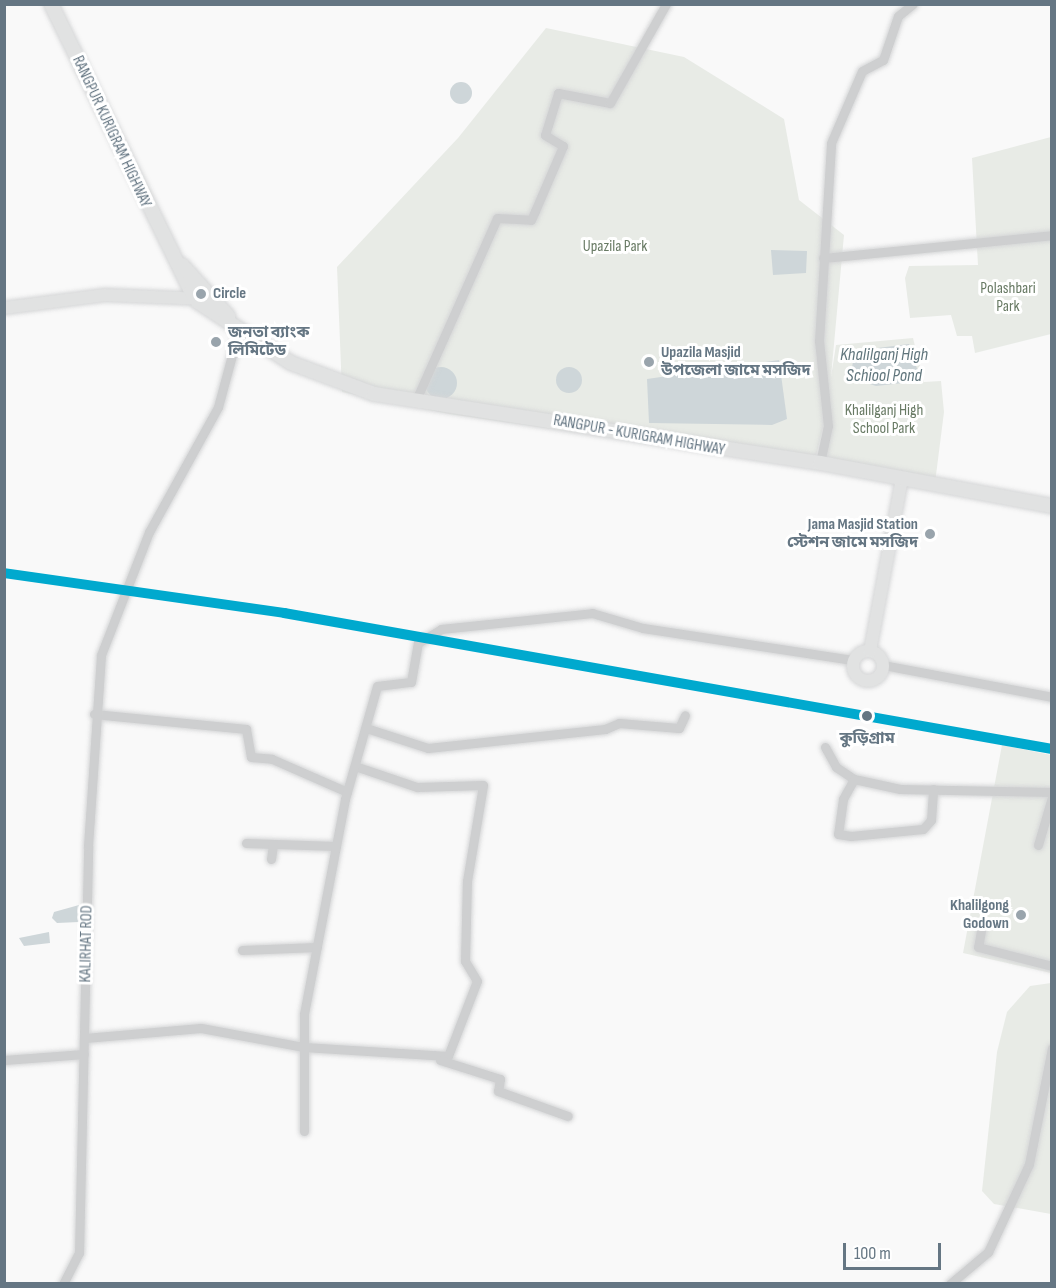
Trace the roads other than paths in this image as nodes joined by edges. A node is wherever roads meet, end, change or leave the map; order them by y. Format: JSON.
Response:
{"nodes":[{"id":1,"x":51,"y":4,"type":"edge"},
{"id":2,"x":666,"y":4,"type":"edge"},
{"id":3,"x":913,"y":4,"type":"edge"},
{"id":4,"x":1052,"y":235,"type":"edge"},
{"id":5,"x":823,"y":258,"type":"junction"},
{"id":6,"x":201,"y":294,"type":"junction"},
{"id":7,"x":4,"y":308,"type":"edge"},
{"id":8,"x":239,"y":329,"type":"junction"},
{"id":9,"x":416,"y":400,"type":"junction"},
{"id":10,"x":820,"y":463,"type":"junction"},
{"id":11,"x":902,"y":478,"type":"junction"},
{"id":12,"x":1052,"y":506,"type":"edge"},
{"id":13,"x":870,"y":651,"type":"junction"},
{"id":14,"x":854,"y":660,"type":"junction"},
{"id":15,"x":883,"y":664,"type":"junction"},
{"id":16,"x":1052,"y":697,"type":"edge"},
{"id":17,"x":94,"y":714,"type":"junction"},
{"id":18,"x":685,"y":715,"type":"dead end"},
{"id":19,"x":366,"y":728,"type":"junction"},
{"id":20,"x":825,"y":747,"type":"dead end"},
{"id":21,"x":355,"y":766,"type":"junction"},
{"id":22,"x":854,"y":779,"type":"junction"},
{"id":23,"x":933,"y":789,"type":"junction"},
{"id":24,"x":347,"y":792,"type":"junction"},
{"id":25,"x":1052,"y":792,"type":"edge"},
{"id":26,"x":1052,"y":797,"type":"edge"},
{"id":27,"x":246,"y":843,"type":"dead end"},
{"id":28,"x":273,"y":844,"type":"junction"},
{"id":29,"x":1038,"y":845,"type":"dead end"},
{"id":30,"x":336,"y":846,"type":"junction"},
{"id":31,"x":271,"y":858,"type":"dead end"},
{"id":32,"x":982,"y":925,"type":"dead end"},
{"id":33,"x":317,"y":947,"type":"junction"},
{"id":34,"x":242,"y":950,"type":"dead end"},
{"id":35,"x":1052,"y":966,"type":"edge"},
{"id":36,"x":85,"y":1038,"type":"junction"},
{"id":37,"x":304,"y":1047,"type":"junction"},
{"id":38,"x":1052,"y":1048,"type":"edge"},
{"id":39,"x":84,"y":1054,"type":"junction"},
{"id":40,"x":4,"y":1060,"type":"edge"},
{"id":41,"x":440,"y":1060,"type":"junction"},
{"id":42,"x":568,"y":1116,"type":"dead end"},
{"id":43,"x":304,"y":1131,"type":"dead end"},
{"id":44,"x":63,"y":1284,"type":"edge"},
{"id":45,"x":950,"y":1284,"type":"edge"}],
"edges":[{"from":1,"to":6,"type":"highway","name":"RANGPUR KURIGRAM HIGHWAY"},
{"from":2,"to":9,"type":"street"},
{"from":3,"to":5,"type":"street"},
{"from":4,"to":5,"type":"street"},
{"from":5,"to":10,"type":"street"},
{"from":6,"to":7,"type":"main road"},
{"from":6,"to":8,"type":"highway","name":"RANGPUR - KURIGRAM HIGHWAY"},
{"from":8,"to":9,"type":"highway","name":"RANGPUR - KURIGRAM HIGHWAY"},
{"from":8,"to":17,"type":"street","name":"KALIRHAT ROD"},
{"from":9,"to":10,"type":"highway","name":"RANGPUR - KURIGRAM HIGHWAY"},
{"from":10,"to":11,"type":"highway","name":"RANGPUR - KURIGRAM HIGHWAY"},
{"from":11,"to":12,"type":"highway","name":"RANGPUR - KURIGRAM HIGHWAY"},
{"from":11,"to":13,"type":"main road"},
{"from":13,"to":14,"type":"main road"},
{"from":13,"to":15,"type":"main road"},
{"from":14,"to":15,"type":"main road"},
{"from":14,"to":19,"type":"street"},
{"from":15,"to":16,"type":"street"},
{"from":17,"to":24,"type":"street"},
{"from":17,"to":36,"type":"street","name":"KALIRHAT ROD"},
{"from":18,"to":19,"type":"street"},
{"from":19,"to":21,"type":"street"},
{"from":20,"to":22,"type":"street"},
{"from":21,"to":24,"type":"street"},
{"from":21,"to":41,"type":"street"},
{"from":22,"to":23,"type":"street"},
{"from":22,"to":23,"type":"street"},
{"from":23,"to":25,"type":"street"},
{"from":24,"to":30,"type":"street"},
{"from":26,"to":29,"type":"street"},
{"from":27,"to":28,"type":"street"},
{"from":28,"to":30,"type":"street"},
{"from":28,"to":31,"type":"street"},
{"from":30,"to":33,"type":"street"},
{"from":32,"to":35,"type":"street"},
{"from":33,"to":34,"type":"street"},
{"from":33,"to":37,"type":"street"},
{"from":36,"to":37,"type":"street"},
{"from":36,"to":39,"type":"street","name":"KALIRHAT ROD"},
{"from":37,"to":41,"type":"street"},
{"from":37,"to":43,"type":"street"},
{"from":38,"to":45,"type":"street"},
{"from":39,"to":40,"type":"street"},
{"from":39,"to":44,"type":"street","name":"KALIRHAT ROD"},
{"from":41,"to":42,"type":"street"}]}
